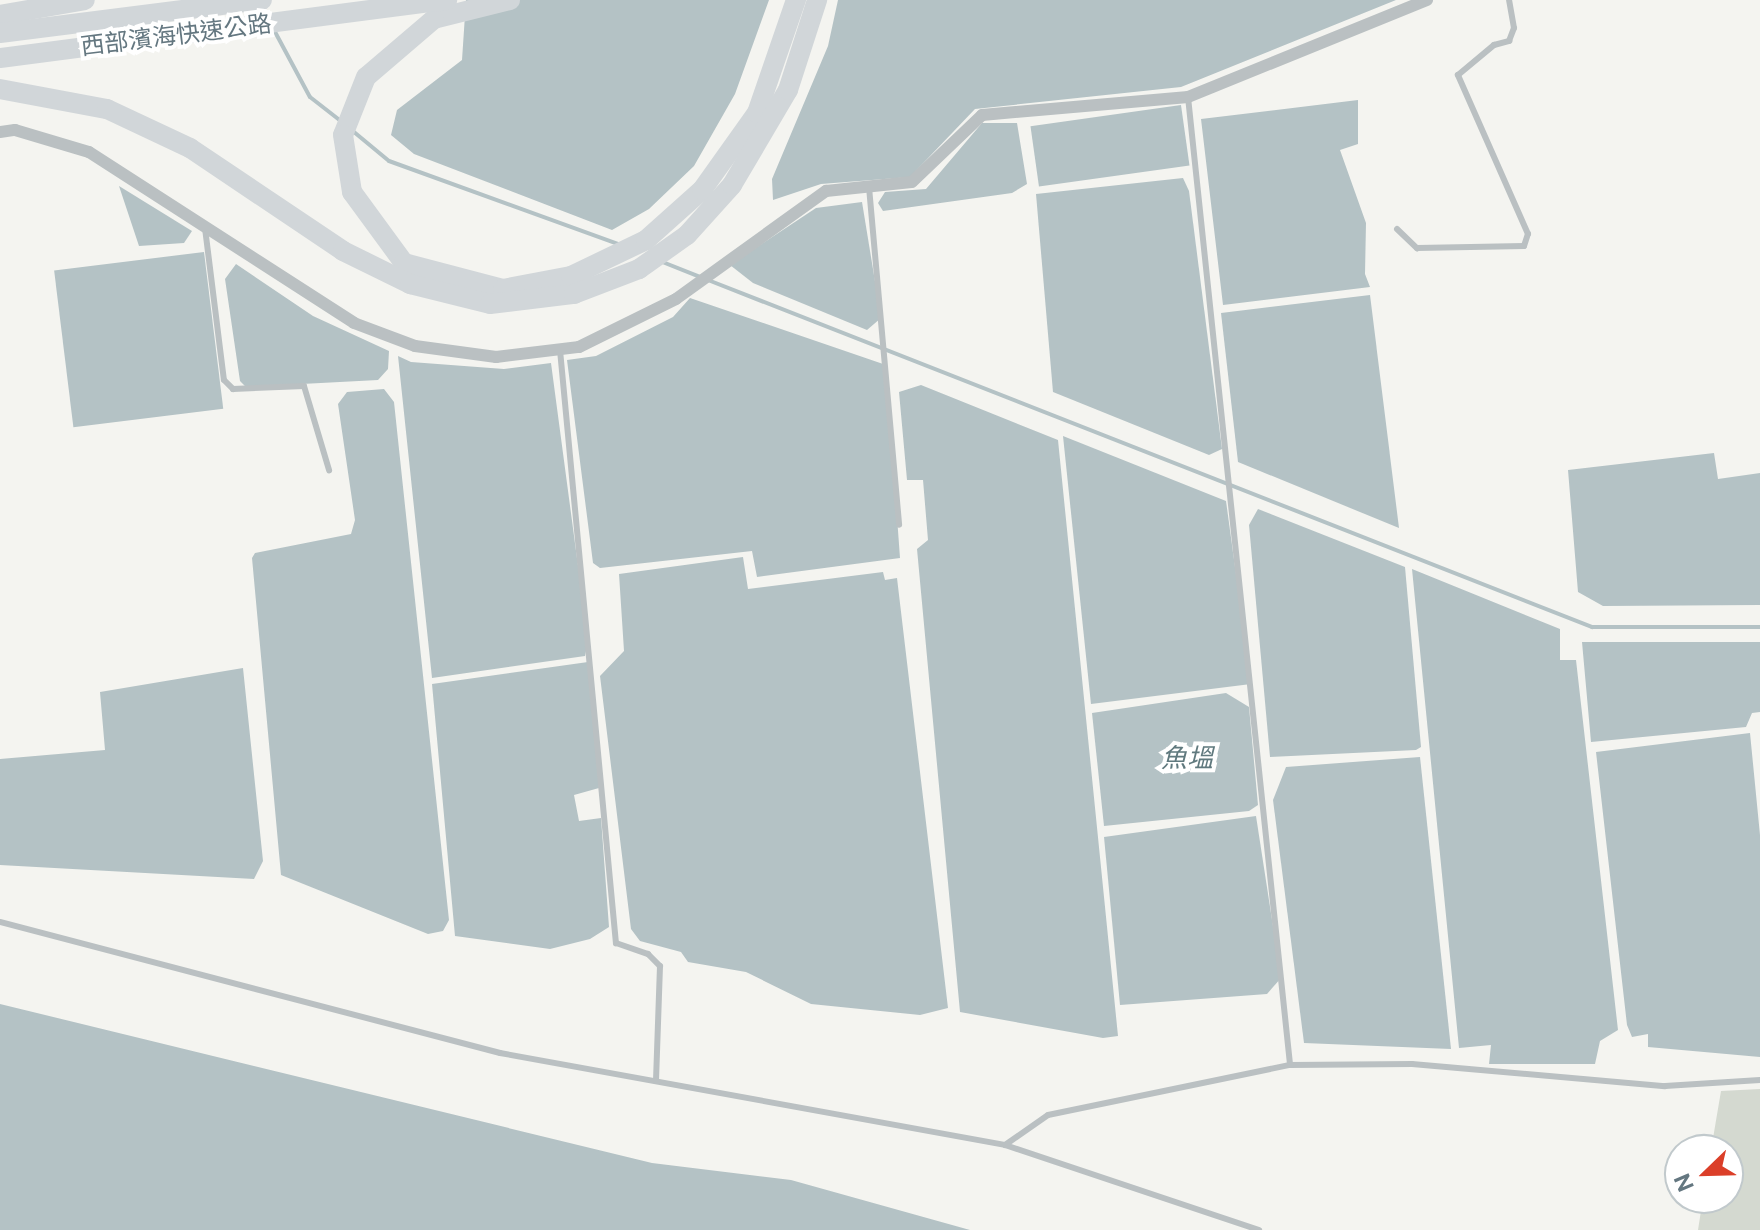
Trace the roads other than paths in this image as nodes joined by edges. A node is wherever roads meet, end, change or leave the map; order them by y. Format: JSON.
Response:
{"nodes":[{"id":1,"x":85,"y":0,"type":"edge"},
{"id":2,"x":262,"y":0,"type":"edge"},
{"id":3,"x":447,"y":0,"type":"edge"},
{"id":4,"x":510,"y":0,"type":"edge"},
{"id":5,"x":796,"y":0,"type":"edge"},
{"id":6,"x":817,"y":0,"type":"edge"},
{"id":7,"x":1427,"y":0,"type":"edge"},
{"id":8,"x":1509,"y":0,"type":"edge"},
{"id":9,"x":0,"y":15,"type":"edge"},
{"id":10,"x":0,"y":33,"type":"edge"},
{"id":11,"x":0,"y":58,"type":"edge"},
{"id":12,"x":0,"y":89,"type":"edge"},
{"id":13,"x":1188,"y":97,"type":"junction"},
{"id":14,"x":0,"y":132,"type":"edge"},
{"id":15,"x":869,"y":187,"type":"junction"},
{"id":16,"x":205,"y":228,"type":"junction"},
{"id":17,"x":1397,"y":229,"type":"dead end"},
{"id":18,"x":560,"y":350,"type":"junction"},
{"id":19,"x":329,"y":470,"type":"dead end"},
{"id":20,"x":899,"y":525,"type":"dead end"},
{"id":21,"x":0,"y":922,"type":"edge"},
{"id":22,"x":1290,"y":1065,"type":"junction"},
{"id":23,"x":1760,"y":1080,"type":"edge"},
{"id":24,"x":656,"y":1081,"type":"junction"},
{"id":25,"x":1005,"y":1145,"type":"junction"},
{"id":26,"x":1259,"y":1230,"type":"edge"}],
"edges":[{"from":1,"to":9,"type":"highway"},
{"from":2,"to":10,"type":"highway","name":"西部濱海快速公路"},
{"from":3,"to":11,"type":"highway","name":"西部濱海快速公路"},
{"from":4,"to":5,"type":"highway"},
{"from":6,"to":12,"type":"highway"},
{"from":7,"to":13,"type":"street"},
{"from":8,"to":17,"type":"lane"},
{"from":13,"to":15,"type":"street"},
{"from":13,"to":22,"type":"lane"},
{"from":14,"to":16,"type":"street"},
{"from":15,"to":18,"type":"street"},
{"from":15,"to":20,"type":"lane"},
{"from":16,"to":18,"type":"street"},
{"from":16,"to":19,"type":"lane"},
{"from":18,"to":24,"type":"lane"},
{"from":21,"to":24,"type":"lane"},
{"from":22,"to":23,"type":"lane"},
{"from":22,"to":25,"type":"lane"},
{"from":24,"to":25,"type":"lane"},
{"from":25,"to":26,"type":"lane"}]}
